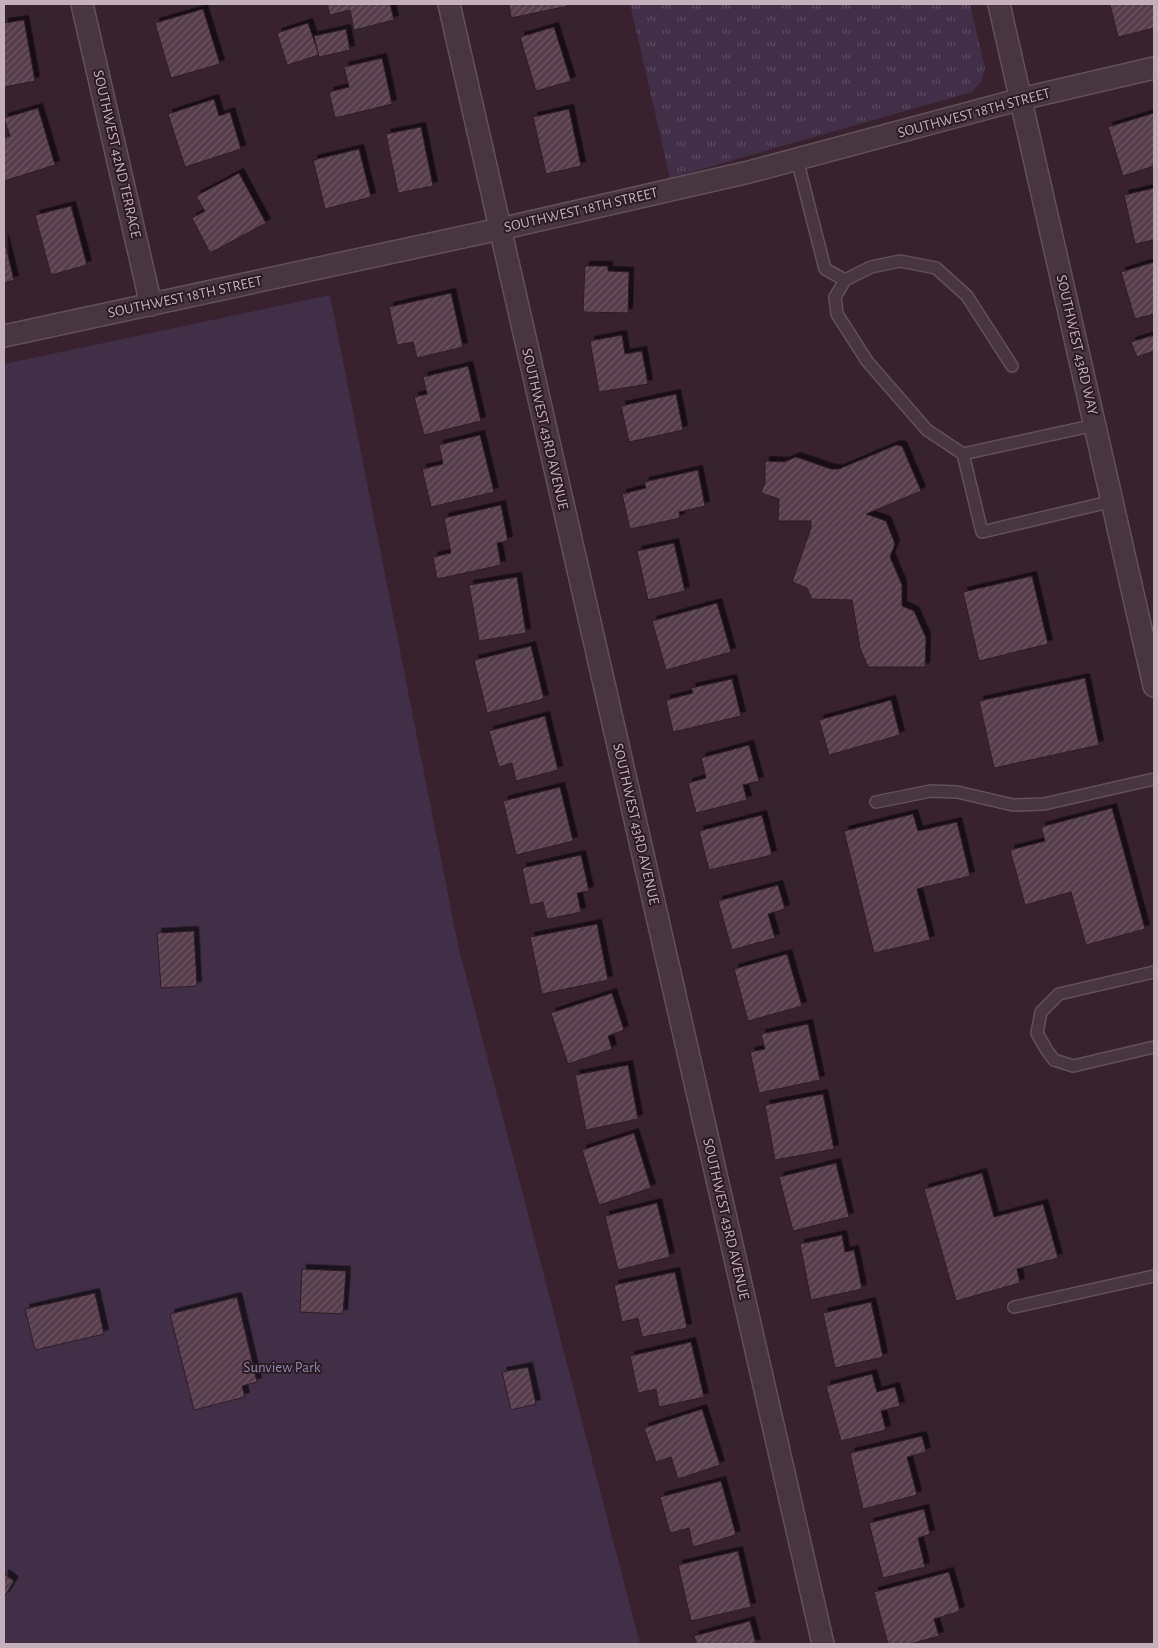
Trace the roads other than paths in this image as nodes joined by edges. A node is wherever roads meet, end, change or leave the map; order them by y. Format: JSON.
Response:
{"nodes":[{"id":1,"x":82,"y":4,"type":"edge"},
{"id":2,"x":449,"y":4,"type":"edge"},
{"id":3,"x":999,"y":4,"type":"edge"},
{"id":4,"x":1154,"y":68,"type":"edge"},
{"id":5,"x":1021,"y":100,"type":"junction"},
{"id":6,"x":797,"y":159,"type":"junction"},
{"id":7,"x":500,"y":229,"type":"junction"},
{"id":8,"x":845,"y":280,"type":"junction"},
{"id":9,"x":151,"y":305,"type":"junction"},
{"id":10,"x":4,"y":336,"type":"edge"},
{"id":11,"x":1012,"y":366,"type":"dead end"},
{"id":12,"x":1095,"y":425,"type":"junction"},
{"id":13,"x":963,"y":454,"type":"junction"},
{"id":14,"x":1112,"y":501,"type":"junction"},
{"id":15,"x":1154,"y":686,"type":"edge"},
{"id":16,"x":1154,"y":778,"type":"edge"},
{"id":17,"x":876,"y":802,"type":"dead end"},
{"id":18,"x":1154,"y":972,"type":"edge"},
{"id":19,"x":1154,"y":1047,"type":"edge"},
{"id":20,"x":1154,"y":1276,"type":"edge"},
{"id":21,"x":1014,"y":1307,"type":"dead end"},
{"id":22,"x":823,"y":1644,"type":"edge"}],
"edges":[{"from":1,"to":9,"type":"street","name":"SOUTHWEST 42ND TERRACE"},
{"from":2,"to":7,"type":"street","name":"SOUTHWEST 43RD AVENUE"},
{"from":3,"to":5,"type":"street","name":"SOUTHWEST 43RD WAY"},
{"from":4,"to":5,"type":"street","name":"SOUTHWEST 18TH STREET"},
{"from":5,"to":6,"type":"street","name":"SOUTHWEST 18TH STREET"},
{"from":5,"to":12,"type":"street","name":"SOUTHWEST 43RD WAY"},
{"from":6,"to":7,"type":"street","name":"SOUTHWEST 18TH STREET"},
{"from":6,"to":8,"type":"lane"},
{"from":7,"to":9,"type":"street","name":"SOUTHWEST 18TH STREET"},
{"from":7,"to":22,"type":"street","name":"SOUTHWEST 43RD AVENUE"},
{"from":8,"to":11,"type":"lane"},
{"from":8,"to":13,"type":"lane"},
{"from":9,"to":10,"type":"street","name":"SOUTHWEST 18TH STREET"},
{"from":12,"to":13,"type":"lane"},
{"from":12,"to":14,"type":"street","name":"SOUTHWEST 43RD WAY"},
{"from":13,"to":14,"type":"lane"},
{"from":14,"to":15,"type":"street","name":"SOUTHWEST 43RD WAY"},
{"from":16,"to":17,"type":"lane"},
{"from":18,"to":19,"type":"lane"},
{"from":20,"to":21,"type":"lane"}]}
